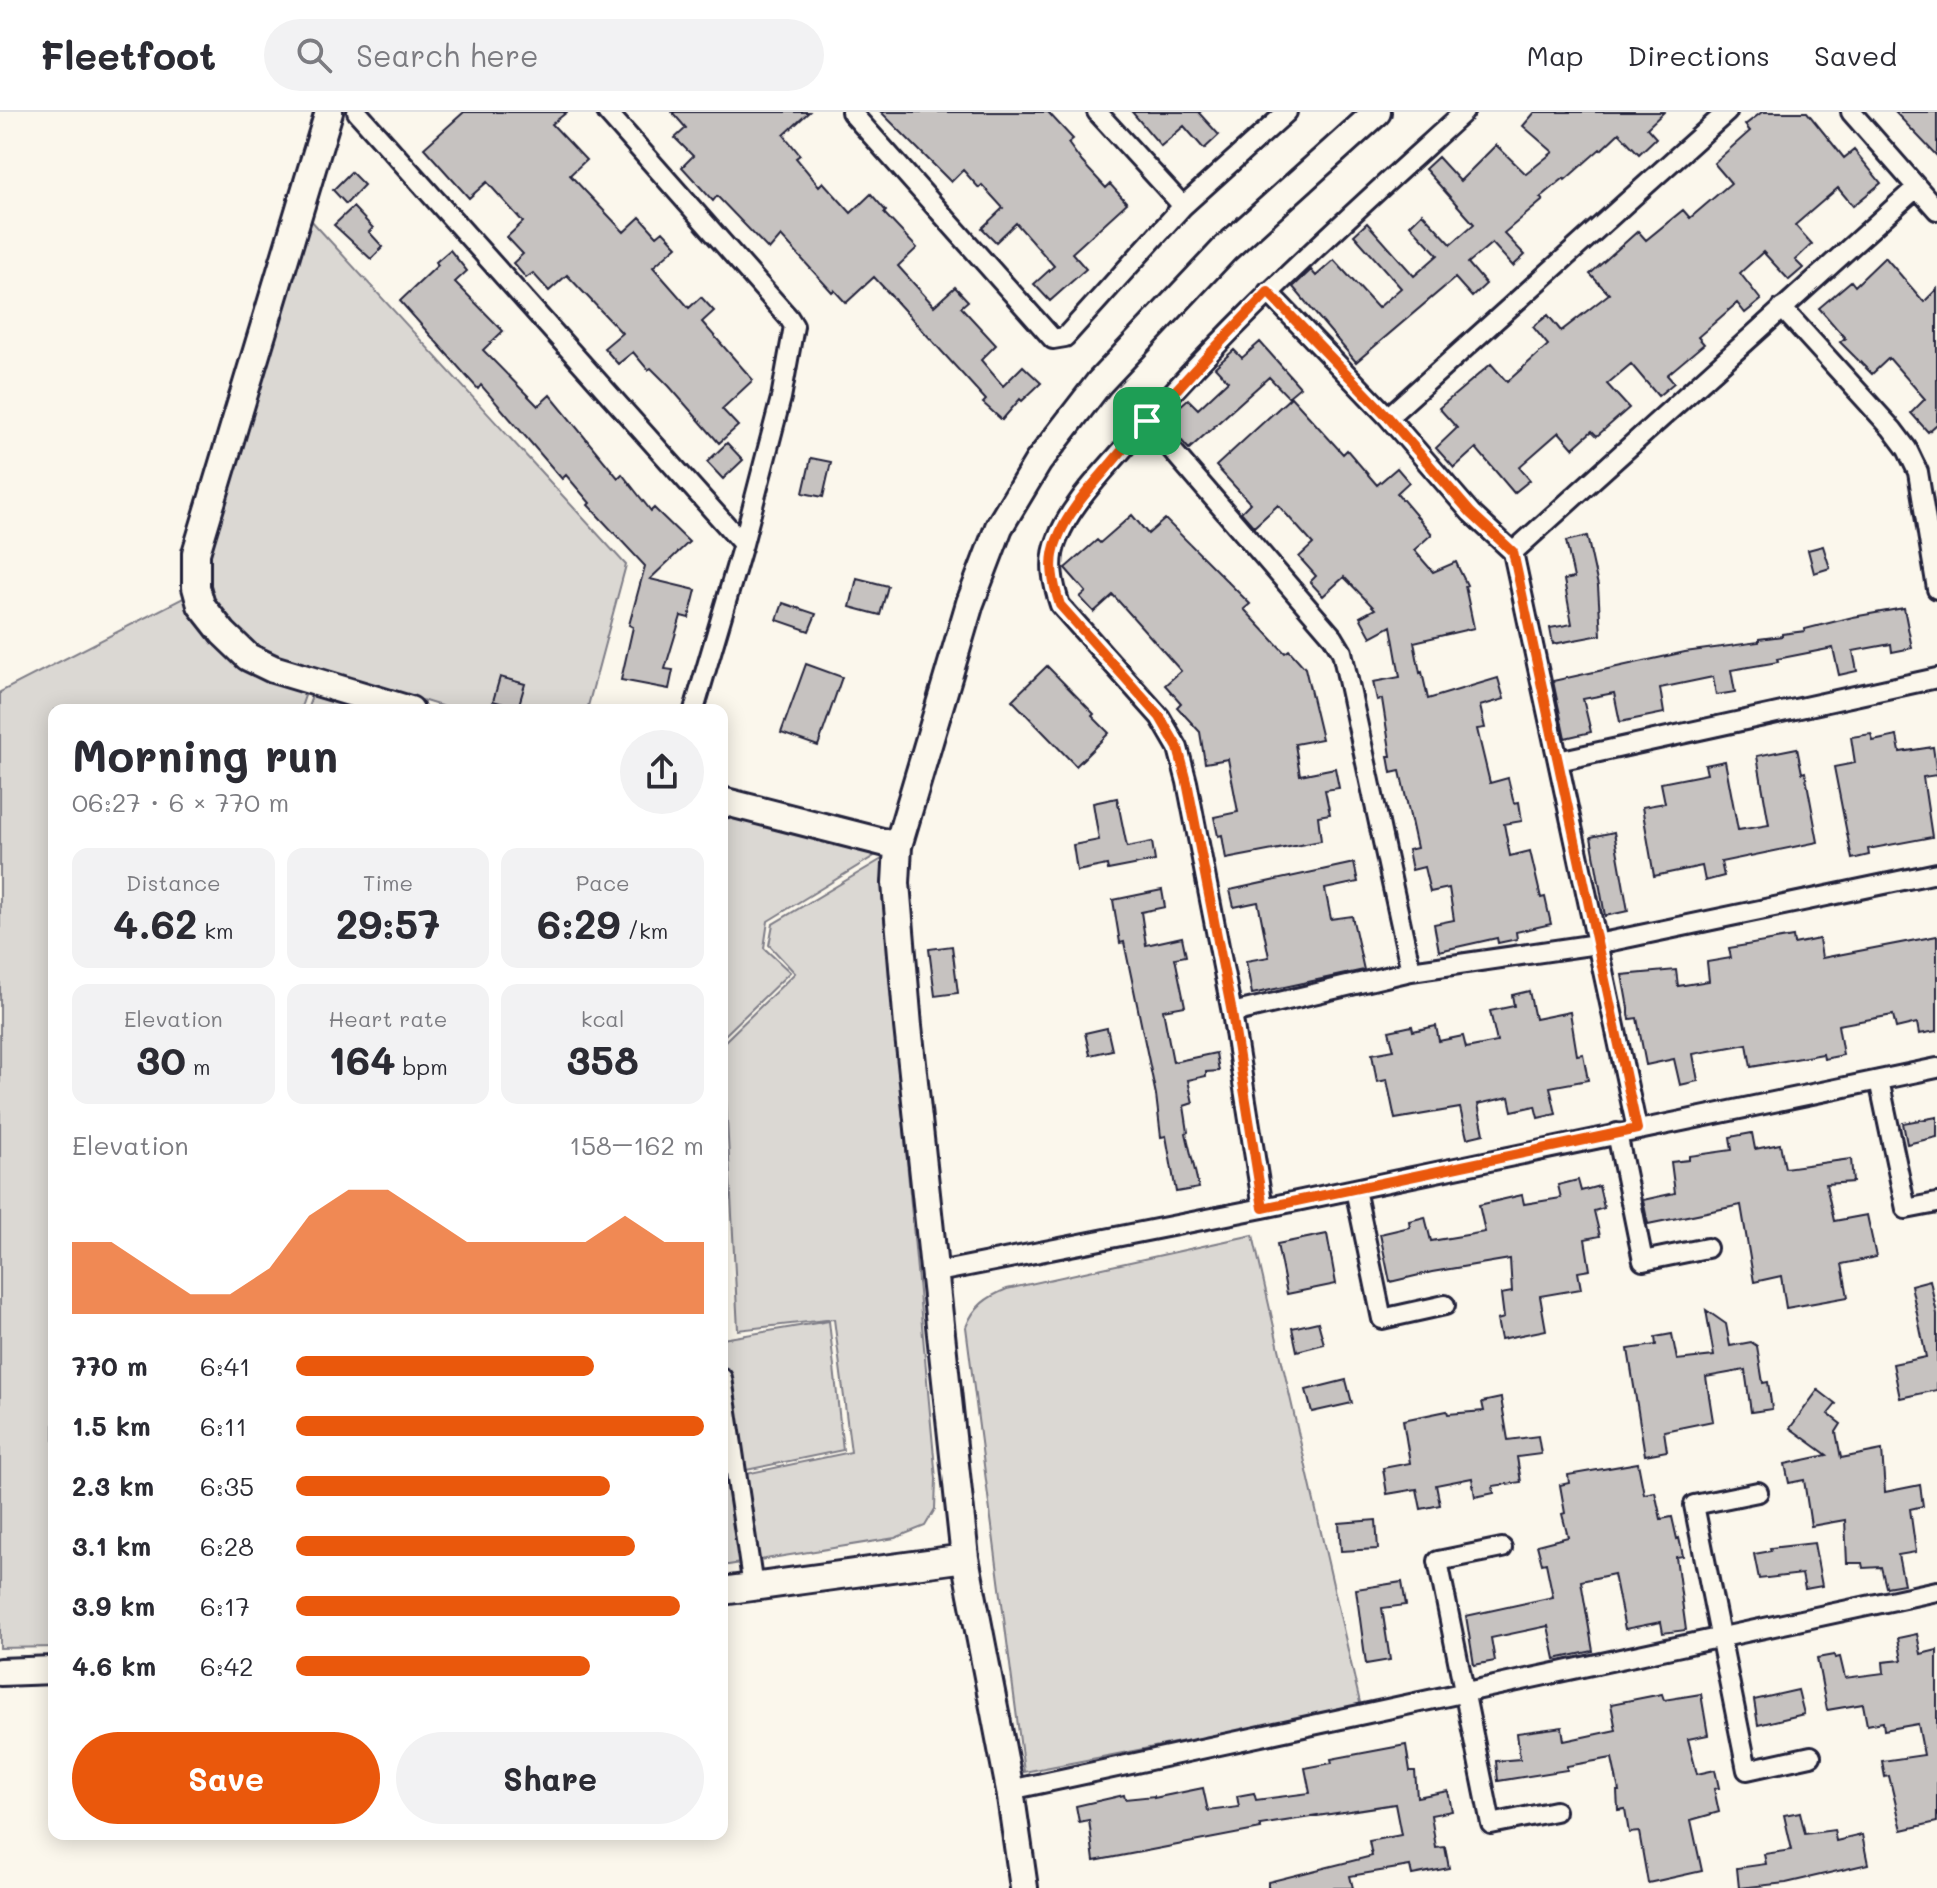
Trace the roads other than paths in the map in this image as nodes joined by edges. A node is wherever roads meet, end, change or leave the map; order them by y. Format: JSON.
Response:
{"nodes":[{"id":1,"x":329,"y":112,"type":"edge"},
{"id":2,"x":357,"y":112,"type":"edge"},
{"id":3,"x":607,"y":112,"type":"edge"},
{"id":4,"x":851,"y":112,"type":"edge"},
{"id":5,"x":1097,"y":112,"type":"edge"},
{"id":6,"x":1287,"y":112,"type":"edge"},
{"id":7,"x":1377,"y":112,"type":"edge"},
{"id":8,"x":1464,"y":112,"type":"edge"},
{"id":9,"x":1727,"y":112,"type":"edge"},
{"id":10,"x":1851,"y":112,"type":"edge"},
{"id":11,"x":1916,"y":188,"type":"junction"},
{"id":12,"x":1183,"y":206,"type":"junction"},
{"id":13,"x":1937,"y":210,"type":"edge"},
{"id":14,"x":1268,"y":292,"type":"junction"},
{"id":15,"x":1782,"y":308,"type":"junction"},
{"id":16,"x":1388,"y":417,"type":"junction"},
{"id":17,"x":1147,"y":421,"type":"junction"},
{"id":18,"x":743,"y":544,"type":"junction"},
{"id":19,"x":1513,"y":552,"type":"junction"},
{"id":20,"x":1937,"y":589,"type":"edge"},
{"id":21,"x":1937,"y":678,"type":"edge"},
{"id":22,"x":385,"y":704,"type":"edge"},
{"id":23,"x":696,"y":704,"type":"edge"},
{"id":24,"x":1558,"y":761,"type":"junction"},
{"id":25,"x":728,"y":803,"type":"edge"},
{"id":26,"x":898,"y":846,"type":"junction"},
{"id":27,"x":1937,"y":873,"type":"edge"},
{"id":28,"x":1597,"y":944,"type":"junction"},
{"id":29,"x":1411,"y":971,"type":"junction"},
{"id":30,"x":1232,"y":1013,"type":"junction"},
{"id":31,"x":1937,"y":1068,"type":"edge"},
{"id":32,"x":1879,"y":1080,"type":"junction"},
{"id":33,"x":1637,"y":1129,"type":"junction"},
{"id":34,"x":1617,"y":1133,"type":"junction"},
{"id":35,"x":1355,"y":1189,"type":"junction"},
{"id":36,"x":1937,"y":1203,"type":"edge"},
{"id":37,"x":1263,"y":1208,"type":"junction"},
{"id":38,"x":1707,"y":1248,"type":"dead end"},
{"id":39,"x":933,"y":1273,"type":"junction"},
{"id":40,"x":1445,"y":1305,"type":"dead end"},
{"id":41,"x":728,"y":1418,"type":"edge"},
{"id":42,"x":1758,"y":1492,"type":"dead end"},
{"id":43,"x":1502,"y":1548,"type":"dead end"},
{"id":44,"x":965,"y":1558,"type":"junction"},
{"id":45,"x":753,"y":1587,"type":"junction"},
{"id":46,"x":728,"y":1590,"type":"edge"},
{"id":47,"x":1937,"y":1591,"type":"edge"},
{"id":48,"x":1719,"y":1638,"type":"junction"},
{"id":49,"x":48,"y":1670,"type":"edge"},
{"id":50,"x":0,"y":1672,"type":"edge"},
{"id":51,"x":1464,"y":1692,"type":"junction"},
{"id":52,"x":1811,"y":1756,"type":"dead end"},
{"id":53,"x":1010,"y":1790,"type":"junction"},
{"id":54,"x":1555,"y":1811,"type":"dead end"},
{"id":55,"x":1024,"y":1888,"type":"edge"}],
"edges":[{"from":1,"to":22,"type":"street"},
{"from":2,"to":18,"type":"street"},
{"from":3,"to":18,"type":"street"},
{"from":4,"to":12,"type":"street"},
{"from":5,"to":12,"type":"street"},
{"from":6,"to":12,"type":"street"},
{"from":7,"to":26,"type":"street"},
{"from":8,"to":14,"type":"street"},
{"from":9,"to":16,"type":"street"},
{"from":10,"to":11,"type":"street"},
{"from":11,"to":13,"type":"street"},
{"from":11,"to":15,"type":"street"},
{"from":14,"to":16,"type":"street"},
{"from":14,"to":17,"type":"street"},
{"from":15,"to":19,"type":"street"},
{"from":15,"to":20,"type":"street"},
{"from":16,"to":19,"type":"street"},
{"from":17,"to":29,"type":"street"},
{"from":17,"to":30,"type":"street"},
{"from":18,"to":23,"type":"street"},
{"from":19,"to":24,"type":"street"},
{"from":21,"to":24,"type":"street"},
{"from":24,"to":28,"type":"street"},
{"from":25,"to":26,"type":"street"},
{"from":26,"to":39,"type":"street"},
{"from":27,"to":28,"type":"street"},
{"from":28,"to":29,"type":"street"},
{"from":28,"to":33,"type":"street"},
{"from":29,"to":30,"type":"street"},
{"from":30,"to":37,"type":"street"},
{"from":31,"to":32,"type":"street"},
{"from":32,"to":33,"type":"street"},
{"from":32,"to":36,"type":"street"},
{"from":33,"to":34,"type":"street"},
{"from":34,"to":35,"type":"street"},
{"from":34,"to":38,"type":"street"},
{"from":35,"to":37,"type":"street"},
{"from":35,"to":40,"type":"street"},
{"from":37,"to":39,"type":"street"},
{"from":39,"to":44,"type":"street"},
{"from":41,"to":45,"type":"street"},
{"from":42,"to":48,"type":"street"},
{"from":43,"to":51,"type":"street"},
{"from":44,"to":45,"type":"street"},
{"from":44,"to":53,"type":"street"},
{"from":45,"to":46,"type":"street"},
{"from":47,"to":48,"type":"street"},
{"from":48,"to":51,"type":"street"},
{"from":48,"to":52,"type":"street"},
{"from":49,"to":50,"type":"street"},
{"from":51,"to":53,"type":"street"},
{"from":51,"to":54,"type":"street"},
{"from":53,"to":55,"type":"street"}]}
